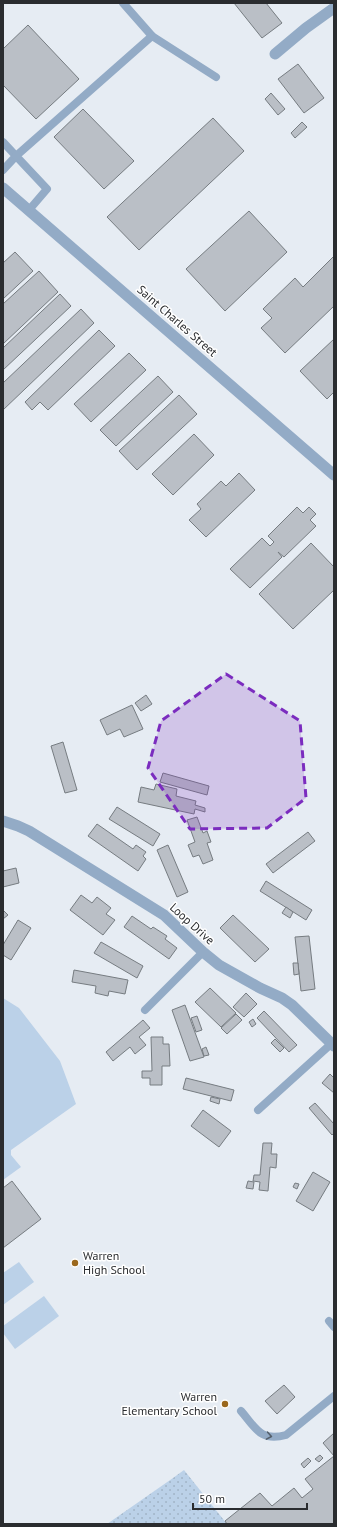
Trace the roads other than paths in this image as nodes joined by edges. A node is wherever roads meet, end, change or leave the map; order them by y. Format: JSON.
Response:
{"nodes":[{"id":1,"x":123,"y":3,"type":"edge"},
{"id":2,"x":334,"y":8,"type":"edge"},
{"id":3,"x":152,"y":36,"type":"junction"},
{"id":4,"x":275,"y":54,"type":"dead end"},
{"id":5,"x":216,"y":77,"type":"dead end"},
{"id":6,"x":3,"y":142,"type":"edge"},
{"id":7,"x":16,"y":156,"type":"junction"},
{"id":8,"x":3,"y":170,"type":"edge"},
{"id":9,"x":3,"y":188,"type":"edge"},
{"id":10,"x":30,"y":210,"type":"junction"},
{"id":11,"x":334,"y":475,"type":"edge"},
{"id":12,"x":3,"y":821,"type":"edge"},
{"id":13,"x":203,"y":952,"type":"junction"},
{"id":14,"x":145,"y":1010,"type":"dead end"},
{"id":15,"x":333,"y":1045,"type":"edge"},
{"id":16,"x":258,"y":1110,"type":"dead end"},
{"id":17,"x":334,"y":1396,"type":"edge"},
{"id":18,"x":241,"y":1410,"type":"dead end"}],
"edges":[{"from":1,"to":3,"type":"lane"},
{"from":2,"to":4,"type":"street"},
{"from":3,"to":5,"type":"lane"},
{"from":3,"to":7,"type":"lane"},
{"from":6,"to":7,"type":"lane"},
{"from":7,"to":8,"type":"lane"},
{"from":7,"to":10,"type":"lane"},
{"from":9,"to":10,"type":"street","name":"Saint Charles Street"},
{"from":10,"to":11,"type":"street","name":"Saint Charles Street"},
{"from":12,"to":13,"type":"street","name":"Loop Drive"},
{"from":13,"to":14,"type":"lane"},
{"from":13,"to":15,"type":"street","name":"Loop Drive"},
{"from":15,"to":16,"type":"lane"},
{"from":18,"to":17,"type":"lane","one_way":true}]}
